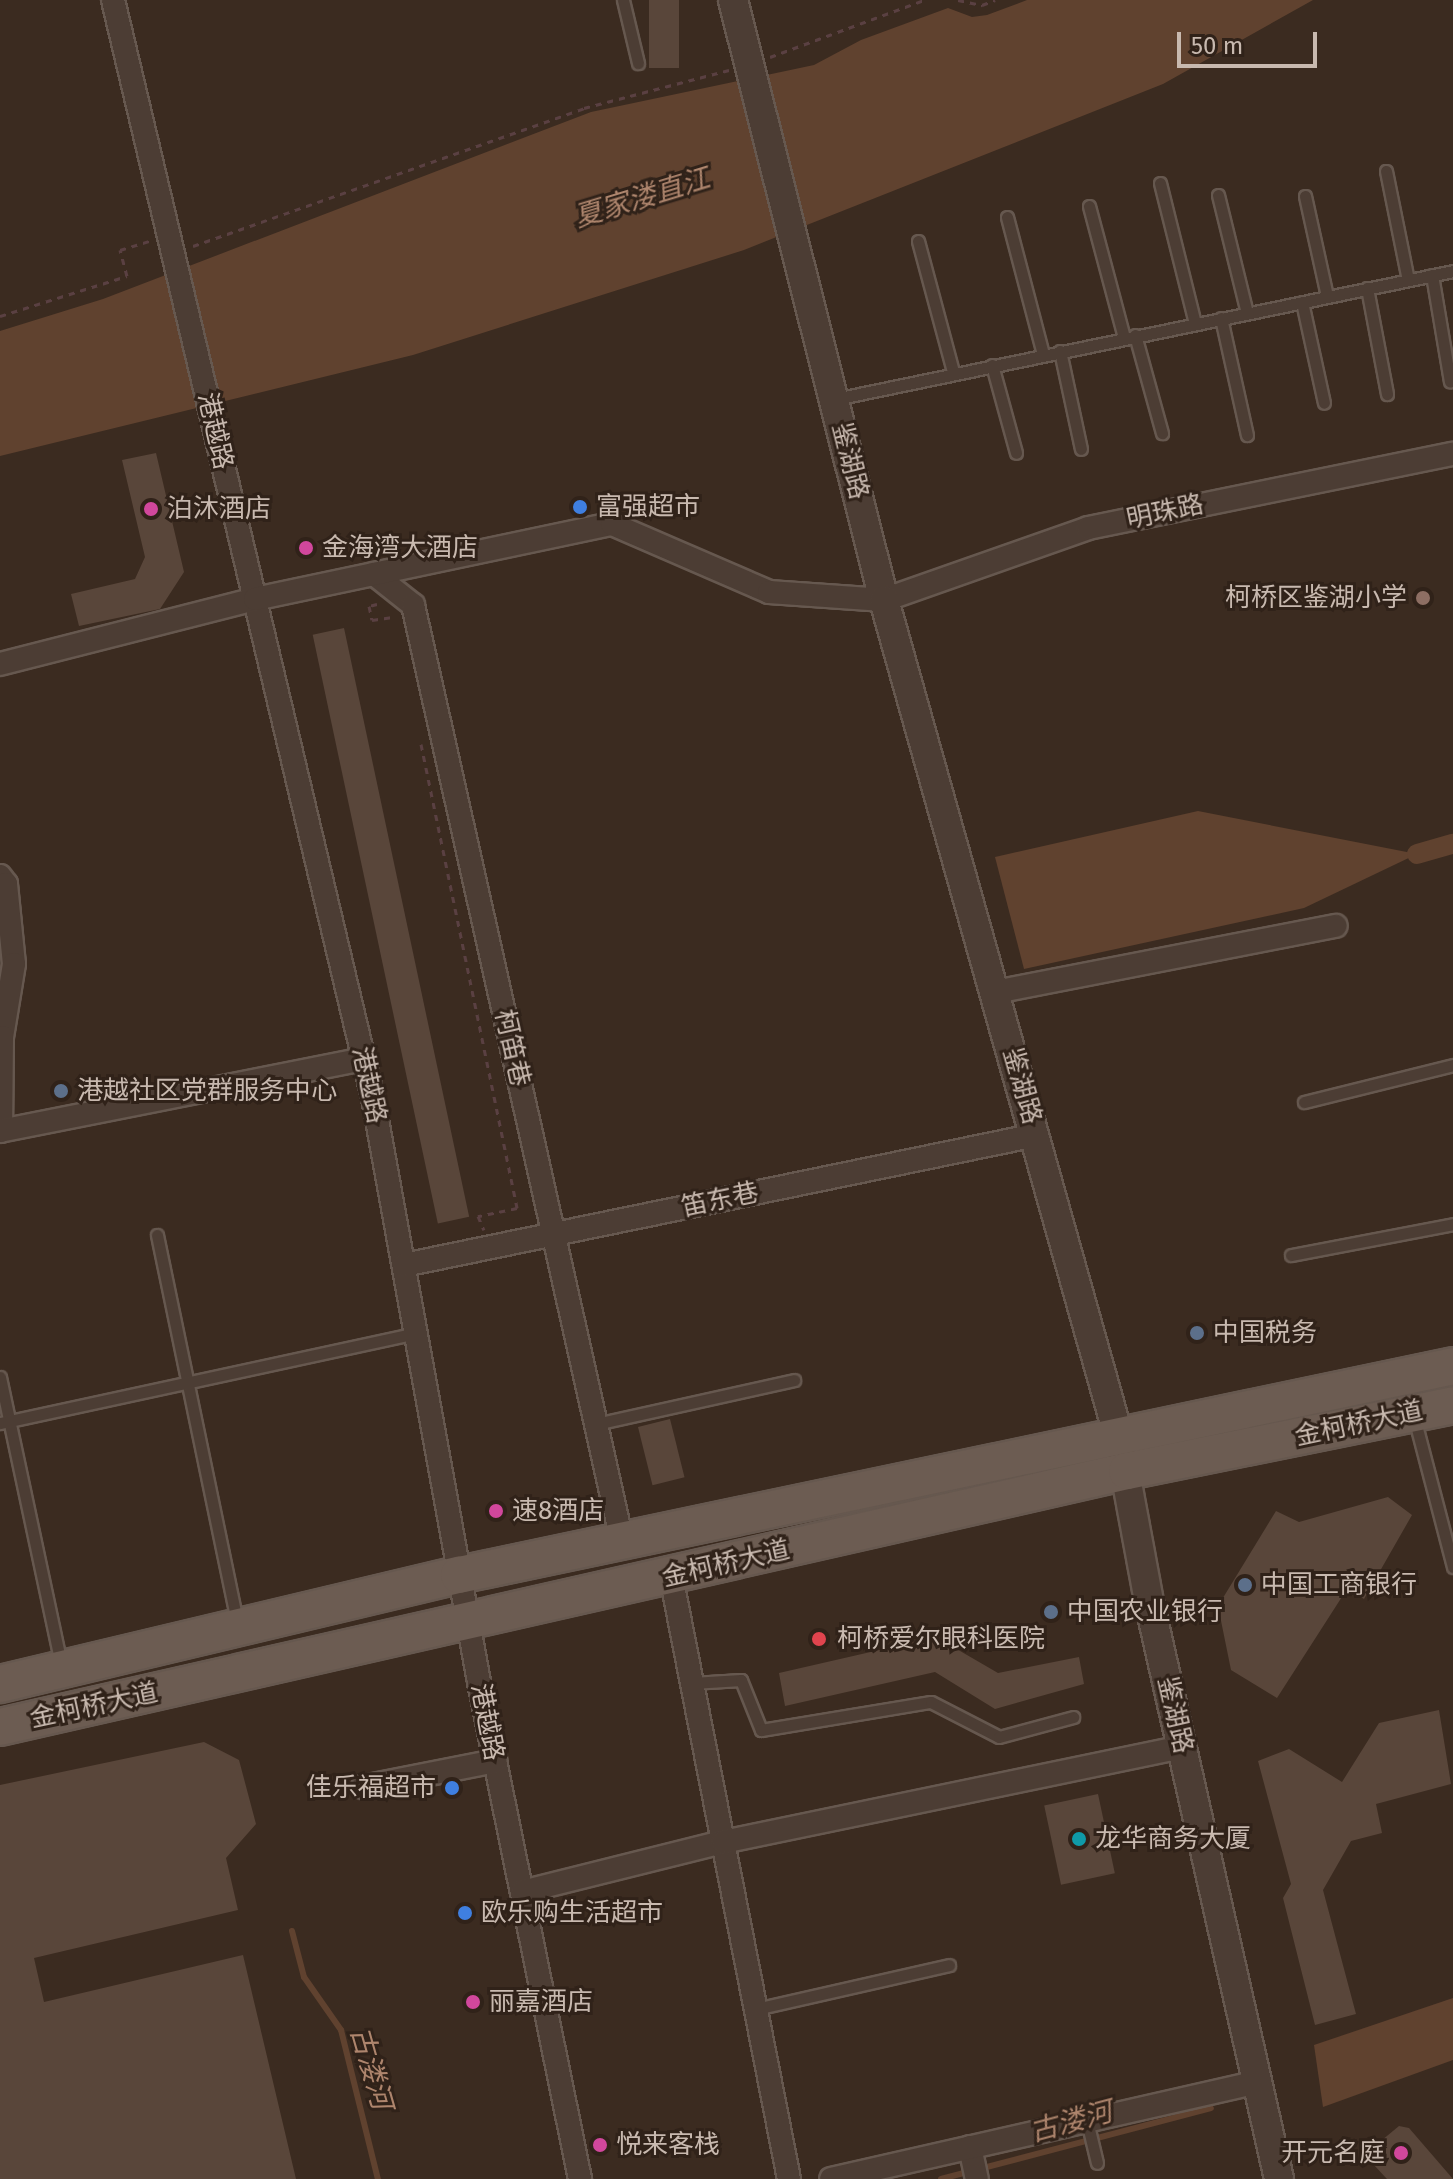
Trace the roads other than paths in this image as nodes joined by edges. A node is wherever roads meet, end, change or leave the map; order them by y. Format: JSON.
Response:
{"nodes":[{"id":1,"x":113,"y":0,"type":"edge"},
{"id":2,"x":623,"y":0,"type":"edge"},
{"id":3,"x":733,"y":0,"type":"edge"},
{"id":4,"x":638,"y":63,"type":"dead end"},
{"id":5,"x":1386,"y":171,"type":"dead end"},
{"id":6,"x":1160,"y":183,"type":"dead end"},
{"id":7,"x":1218,"y":195,"type":"dead end"},
{"id":8,"x":1305,"y":196,"type":"dead end"},
{"id":9,"x":1089,"y":206,"type":"dead end"},
{"id":10,"x":1007,"y":217,"type":"dead end"},
{"id":11,"x":918,"y":241,"type":"dead end"},
{"id":12,"x":1453,"y":271,"type":"edge"},
{"id":13,"x":1432,"y":275,"type":"junction"},
{"id":14,"x":1408,"y":280,"type":"junction"},
{"id":15,"x":1367,"y":288,"type":"junction"},
{"id":16,"x":1327,"y":296,"type":"junction"},
{"id":17,"x":1302,"y":302,"type":"junction"},
{"id":18,"x":1247,"y":313,"type":"junction"},
{"id":19,"x":1221,"y":318,"type":"junction"},
{"id":20,"x":1195,"y":323,"type":"junction"},
{"id":21,"x":1129,"y":337,"type":"junction"},
{"id":22,"x":1060,"y":351,"type":"junction"},
{"id":23,"x":1043,"y":354,"type":"junction"},
{"id":24,"x":992,"y":365,"type":"junction"},
{"id":25,"x":953,"y":372,"type":"junction"},
{"id":26,"x":1450,"y":381,"type":"dead end"},
{"id":27,"x":1387,"y":394,"type":"dead end"},
{"id":28,"x":835,"y":400,"type":"junction"},
{"id":29,"x":1324,"y":403,"type":"dead end"},
{"id":30,"x":1162,"y":433,"type":"dead end"},
{"id":31,"x":1247,"y":435,"type":"dead end"},
{"id":32,"x":1081,"y":449,"type":"dead end"},
{"id":33,"x":1016,"y":453,"type":"dead end"},
{"id":34,"x":1453,"y":454,"type":"edge"},
{"id":35,"x":374,"y":574,"type":"junction"},
{"id":36,"x":255,"y":599,"type":"junction"},
{"id":37,"x":884,"y":600,"type":"junction"},
{"id":38,"x":0,"y":664,"type":"edge"},
{"id":39,"x":0,"y":876,"type":"edge"},
{"id":40,"x":1336,"y":926,"type":"dead end"},
{"id":41,"x":995,"y":992,"type":"junction"},
{"id":42,"x":1,"y":1037,"type":"edge"},
{"id":43,"x":363,"y":1059,"type":"junction"},
{"id":44,"x":1453,"y":1065,"type":"edge"},
{"id":45,"x":1304,"y":1102,"type":"dead end"},
{"id":46,"x":1,"y":1131,"type":"edge"},
{"id":47,"x":1036,"y":1135,"type":"junction"},
{"id":48,"x":1453,"y":1224,"type":"edge"},
{"id":49,"x":554,"y":1234,"type":"junction"},
{"id":50,"x":157,"y":1235,"type":"dead end"},
{"id":51,"x":1291,"y":1255,"type":"dead end"},
{"id":52,"x":404,"y":1265,"type":"junction"},
{"id":53,"x":416,"y":1333,"type":"junction"},
{"id":54,"x":1453,"y":1366,"type":"edge"},
{"id":55,"x":0,"y":1377,"type":"edge"},
{"id":56,"x":794,"y":1380,"type":"dead end"},
{"id":57,"x":187,"y":1384,"type":"junction"},
{"id":58,"x":1453,"y":1405,"type":"edge"},
{"id":59,"x":1413,"y":1413,"type":"junction"},
{"id":60,"x":5,"y":1422,"type":"edge"},
{"id":61,"x":596,"y":1424,"type":"junction"},
{"id":62,"x":1118,"y":1434,"type":"junction"},
{"id":63,"x":1127,"y":1471,"type":"junction"},
{"id":64,"x":622,"y":1541,"type":"junction"},
{"id":65,"x":1453,"y":1567,"type":"edge"},
{"id":66,"x":459,"y":1575,"type":"junction"},
{"id":67,"x":671,"y":1576,"type":"junction"},
{"id":68,"x":468,"y":1623,"type":"junction"},
{"id":69,"x":238,"y":1628,"type":"junction"},
{"id":70,"x":62,"y":1669,"type":"junction"},
{"id":71,"x":692,"y":1683,"type":"junction"},
{"id":72,"x":0,"y":1684,"type":"edge"},
{"id":73,"x":1073,"y":1717,"type":"dead end"},
{"id":74,"x":0,"y":1727,"type":"edge"},
{"id":75,"x":1182,"y":1747,"type":"junction"},
{"id":76,"x":495,"y":1761,"type":"junction"},
{"id":77,"x":363,"y":1787,"type":"dead end"},
{"id":78,"x":723,"y":1842,"type":"junction"},
{"id":79,"x":522,"y":1892,"type":"junction"},
{"id":80,"x":949,"y":1965,"type":"dead end"},
{"id":81,"x":756,"y":2009,"type":"junction"},
{"id":82,"x":1258,"y":2082,"type":"junction"},
{"id":83,"x":1088,"y":2124,"type":"junction"},
{"id":84,"x":1097,"y":2163,"type":"dead end"},
{"id":85,"x":974,"y":2166,"type":"edge"},
{"id":86,"x":580,"y":2179,"type":"edge"},
{"id":87,"x":789,"y":2179,"type":"edge"},
{"id":88,"x":831,"y":2179,"type":"edge"},
{"id":89,"x":1279,"y":2179,"type":"edge"}],
"edges":[{"from":1,"to":36,"type":"street","name":"港越路"},
{"from":2,"to":4,"type":"lane"},
{"from":3,"to":28,"type":"street","name":"鉴湖路"},
{"from":5,"to":14,"type":"lane"},
{"from":6,"to":20,"type":"lane"},
{"from":7,"to":18,"type":"lane"},
{"from":8,"to":16,"type":"lane"},
{"from":9,"to":21,"type":"lane"},
{"from":10,"to":23,"type":"lane"},
{"from":11,"to":25,"type":"lane"},
{"from":12,"to":13,"type":"lane"},
{"from":13,"to":14,"type":"lane"},
{"from":13,"to":26,"type":"lane"},
{"from":14,"to":15,"type":"lane"},
{"from":15,"to":16,"type":"lane"},
{"from":15,"to":27,"type":"lane"},
{"from":16,"to":17,"type":"lane"},
{"from":17,"to":18,"type":"lane"},
{"from":17,"to":29,"type":"lane"},
{"from":18,"to":19,"type":"lane"},
{"from":19,"to":20,"type":"lane"},
{"from":19,"to":31,"type":"lane"},
{"from":20,"to":21,"type":"lane"},
{"from":21,"to":22,"type":"lane"},
{"from":21,"to":30,"type":"lane"},
{"from":22,"to":23,"type":"lane"},
{"from":22,"to":32,"type":"lane"},
{"from":23,"to":24,"type":"lane"},
{"from":24,"to":25,"type":"lane"},
{"from":24,"to":33,"type":"lane"},
{"from":25,"to":28,"type":"lane"},
{"from":28,"to":37,"type":"street","name":"鉴湖路"},
{"from":34,"to":37,"type":"street","name":"明珠路"},
{"from":35,"to":36,"type":"street"},
{"from":35,"to":37,"type":"street"},
{"from":35,"to":49,"type":"street","name":"柯笛巷"},
{"from":36,"to":38,"type":"street"},
{"from":36,"to":43,"type":"street","name":"港越路"},
{"from":37,"to":41,"type":"street","name":"鉴湖路"},
{"from":39,"to":42,"type":"street"},
{"from":40,"to":41,"type":"street"},
{"from":41,"to":47,"type":"street","name":"鉴湖路"},
{"from":42,"to":46,"type":"street"},
{"from":43,"to":46,"type":"street"},
{"from":43,"to":52,"type":"street","name":"港越路"},
{"from":44,"to":45,"type":"lane"},
{"from":47,"to":49,"type":"street","name":"笛东巷"},
{"from":47,"to":62,"type":"street","name":"鉴湖路"},
{"from":48,"to":51,"type":"lane"},
{"from":49,"to":52,"type":"street","name":"笛东巷"},
{"from":49,"to":61,"type":"street","name":"柯笛巷"},
{"from":50,"to":57,"type":"lane"},
{"from":52,"to":53,"type":"street","name":"港越路"},
{"from":53,"to":57,"type":"lane"},
{"from":53,"to":66,"type":"street","name":"港越路"},
{"from":54,"to":62,"type":"main road","name":"金柯桥大道"},
{"from":55,"to":60,"type":"lane"},
{"from":56,"to":61,"type":"lane"},
{"from":57,"to":60,"type":"lane"},
{"from":57,"to":69,"type":"lane"},
{"from":58,"to":59,"type":"main road","name":"金柯桥大道"},
{"from":59,"to":63,"type":"main road","name":"金柯桥大道"},
{"from":59,"to":65,"type":"lane"},
{"from":60,"to":70,"type":"lane"},
{"from":61,"to":64,"type":"street","name":"柯笛巷"},
{"from":62,"to":63,"type":"street","name":"鉴湖路"},
{"from":62,"to":64,"type":"main road","name":"金柯桥大道"},
{"from":63,"to":67,"type":"main road","name":"金柯桥大道"},
{"from":63,"to":75,"type":"street","name":"鉴湖路"},
{"from":64,"to":66,"type":"main road","name":"金柯桥大道"},
{"from":66,"to":68,"type":"street","name":"港越路"},
{"from":66,"to":69,"type":"main road","name":"金柯桥大道"},
{"from":67,"to":68,"type":"main road","name":"金柯桥大道"},
{"from":67,"to":71,"type":"street"},
{"from":68,"to":74,"type":"main road","name":"金柯桥大道"},
{"from":68,"to":76,"type":"street","name":"港越路"},
{"from":69,"to":70,"type":"main road","name":"金柯桥大道"},
{"from":70,"to":72,"type":"main road","name":"金柯桥大道"},
{"from":71,"to":73,"type":"lane"},
{"from":71,"to":78,"type":"street"},
{"from":75,"to":78,"type":"street"},
{"from":75,"to":82,"type":"street","name":"鉴湖路"},
{"from":76,"to":77,"type":"street"},
{"from":76,"to":79,"type":"street","name":"港越路"},
{"from":78,"to":79,"type":"street"},
{"from":78,"to":81,"type":"street"},
{"from":79,"to":86,"type":"street","name":"港越路"},
{"from":80,"to":81,"type":"lane"},
{"from":81,"to":87,"type":"street"},
{"from":82,"to":83,"type":"street"},
{"from":82,"to":89,"type":"street","name":"鉴湖路"},
{"from":83,"to":84,"type":"lane"},
{"from":83,"to":85,"type":"street"},
{"from":85,"to":88,"type":"street"}]}
